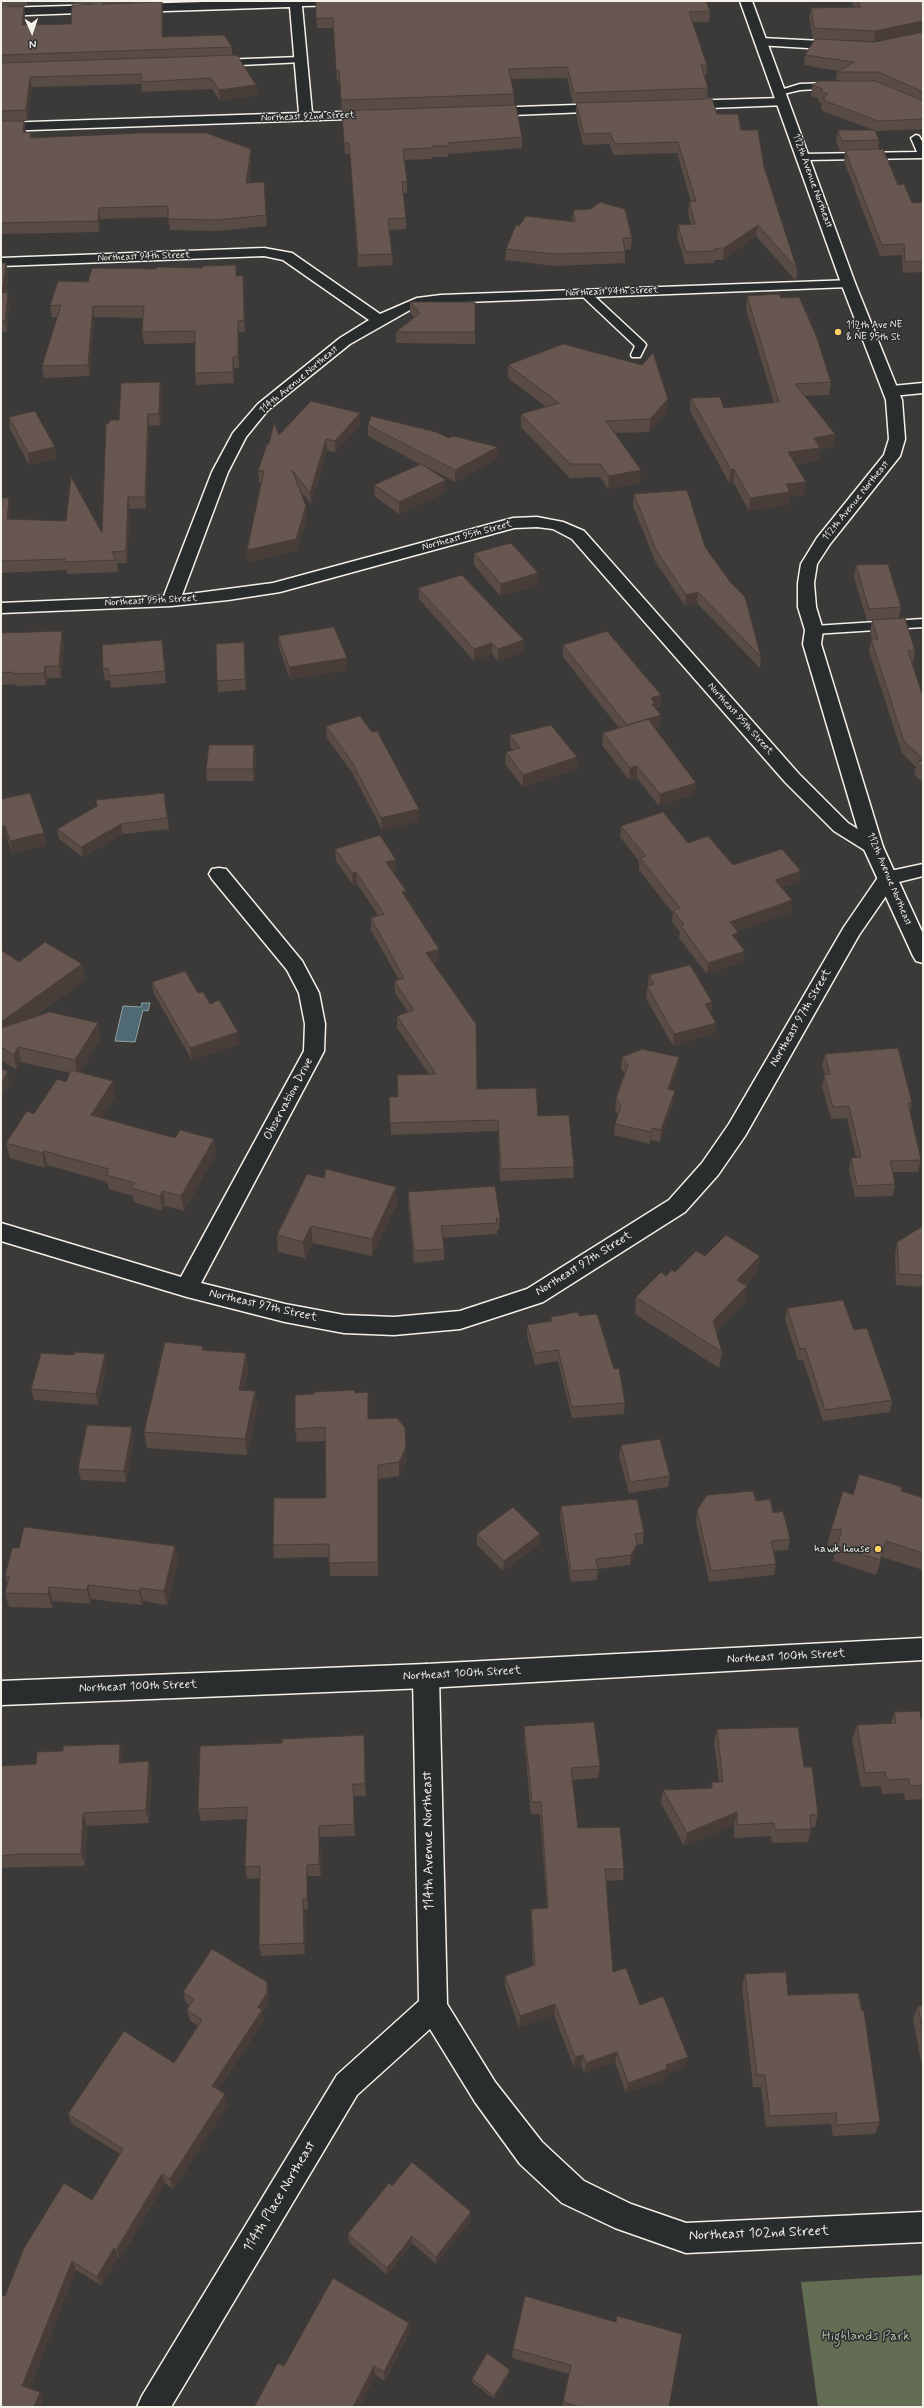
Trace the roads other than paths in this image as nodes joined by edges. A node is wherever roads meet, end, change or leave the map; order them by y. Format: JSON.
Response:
{"nodes":[{"id":1,"x":352,"y":1,"type":"edge"},
{"id":2,"x":746,"y":1,"type":"edge"},
{"id":3,"x":296,"y":3,"type":"junction"},
{"id":4,"x":1,"y":12,"type":"edge"},
{"id":5,"x":761,"y":42,"type":"junction"},
{"id":6,"x":851,"y":47,"type":"edge"},
{"id":7,"x":300,"y":60,"type":"junction"},
{"id":8,"x":214,"y":63,"type":"edge"},
{"id":9,"x":842,"y":86,"type":"edge"},
{"id":10,"x":780,"y":97,"type":"junction"},
{"id":11,"x":671,"y":106,"type":"edge"},
{"id":12,"x":616,"y":108,"type":"edge"},
{"id":13,"x":473,"y":112,"type":"edge"},
{"id":14,"x":385,"y":115,"type":"edge"},
{"id":15,"x":306,"y":117,"type":"junction"},
{"id":16,"x":1,"y":127,"type":"edge"},
{"id":17,"x":916,"y":138,"type":"dead end"},
{"id":18,"x":923,"y":154,"type":"edge"},
{"id":19,"x":804,"y":158,"type":"junction"},
{"id":20,"x":1,"y":262,"type":"edge"},
{"id":21,"x":848,"y":283,"type":"junction"},
{"id":22,"x":585,"y":293,"type":"junction"},
{"id":23,"x":379,"y":320,"type":"junction"},
{"id":24,"x":636,"y":356,"type":"dead end"},
{"id":25,"x":923,"y":388,"type":"edge"},
{"id":26,"x":892,"y":391,"type":"junction"},
{"id":27,"x":171,"y":601,"type":"junction"},
{"id":28,"x":1,"y":608,"type":"edge"},
{"id":29,"x":923,"y":623,"type":"edge"},
{"id":30,"x":814,"y":630,"type":"junction"},
{"id":31,"x":873,"y":847,"type":"junction"},
{"id":32,"x":923,"y":870,"type":"edge"},
{"id":33,"x":219,"y":874,"type":"dead end"},
{"id":34,"x":888,"y":878,"type":"junction"},
{"id":35,"x":923,"y":956,"type":"edge"},
{"id":36,"x":1,"y":1232,"type":"edge"},
{"id":37,"x":187,"y":1288,"type":"junction"},
{"id":38,"x":923,"y":1649,"type":"edge"},
{"id":39,"x":426,"y":1676,"type":"junction"},
{"id":40,"x":1,"y":1693,"type":"edge"},
{"id":41,"x":433,"y":2007,"type":"junction"},
{"id":42,"x":923,"y":2227,"type":"edge"},
{"id":43,"x":153,"y":2407,"type":"edge"}],
"edges":[{"from":1,"to":3,"type":"street"},
{"from":2,"to":5,"type":"street","name":"112th Avenue Northeast"},
{"from":3,"to":4,"type":"street"},
{"from":3,"to":7,"type":"street"},
{"from":5,"to":6,"type":"street"},
{"from":5,"to":10,"type":"street","name":"112th Avenue Northeast"},
{"from":7,"to":8,"type":"lane"},
{"from":7,"to":15,"type":"street"},
{"from":9,"to":10,"type":"lane"},
{"from":10,"to":11,"type":"street"},
{"from":10,"to":19,"type":"street","name":"112th Avenue Northeast"},
{"from":12,"to":13,"type":"street"},
{"from":14,"to":15,"type":"street","name":"Northeast 92nd Street"},
{"from":15,"to":16,"type":"street","name":"Northeast 92nd Street"},
{"from":17,"to":18,"type":"lane"},
{"from":18,"to":19,"type":"lane"},
{"from":19,"to":21,"type":"street","name":"112th Avenue Northeast"},
{"from":20,"to":23,"type":"street","name":"Northeast 94th Street"},
{"from":21,"to":22,"type":"street","name":"Northeast 94th Street"},
{"from":21,"to":26,"type":"street","name":"112th Avenue Northeast"},
{"from":22,"to":23,"type":"street","name":"Northeast 94th Street"},
{"from":22,"to":24,"type":"lane"},
{"from":23,"to":27,"type":"street","name":"114th Avenue Northeast"},
{"from":25,"to":26,"type":"street"},
{"from":26,"to":30,"type":"street","name":"112th Avenue Northeast"},
{"from":27,"to":28,"type":"street","name":"Northeast 95th Street"},
{"from":27,"to":31,"type":"street","name":"Northeast 95th Street"},
{"from":29,"to":30,"type":"lane"},
{"from":30,"to":31,"type":"street","name":"112th Avenue Northeast"},
{"from":31,"to":34,"type":"street","name":"112th Avenue Northeast"},
{"from":32,"to":34,"type":"street"},
{"from":33,"to":37,"type":"street","name":"Observation Drive"},
{"from":34,"to":35,"type":"street","name":"112th Avenue Northeast"},
{"from":34,"to":37,"type":"street","name":"Northeast 97th Street"},
{"from":36,"to":37,"type":"street","name":"Northeast 97th Street"},
{"from":38,"to":39,"type":"street","name":"Northeast 100th Street"},
{"from":39,"to":40,"type":"street","name":"Northeast 100th Street"},
{"from":39,"to":41,"type":"street","name":"114th Avenue Northeast"},
{"from":41,"to":42,"type":"street","name":"Northeast 102nd Street"},
{"from":41,"to":43,"type":"street","name":"114th Place Northeast"}]}
